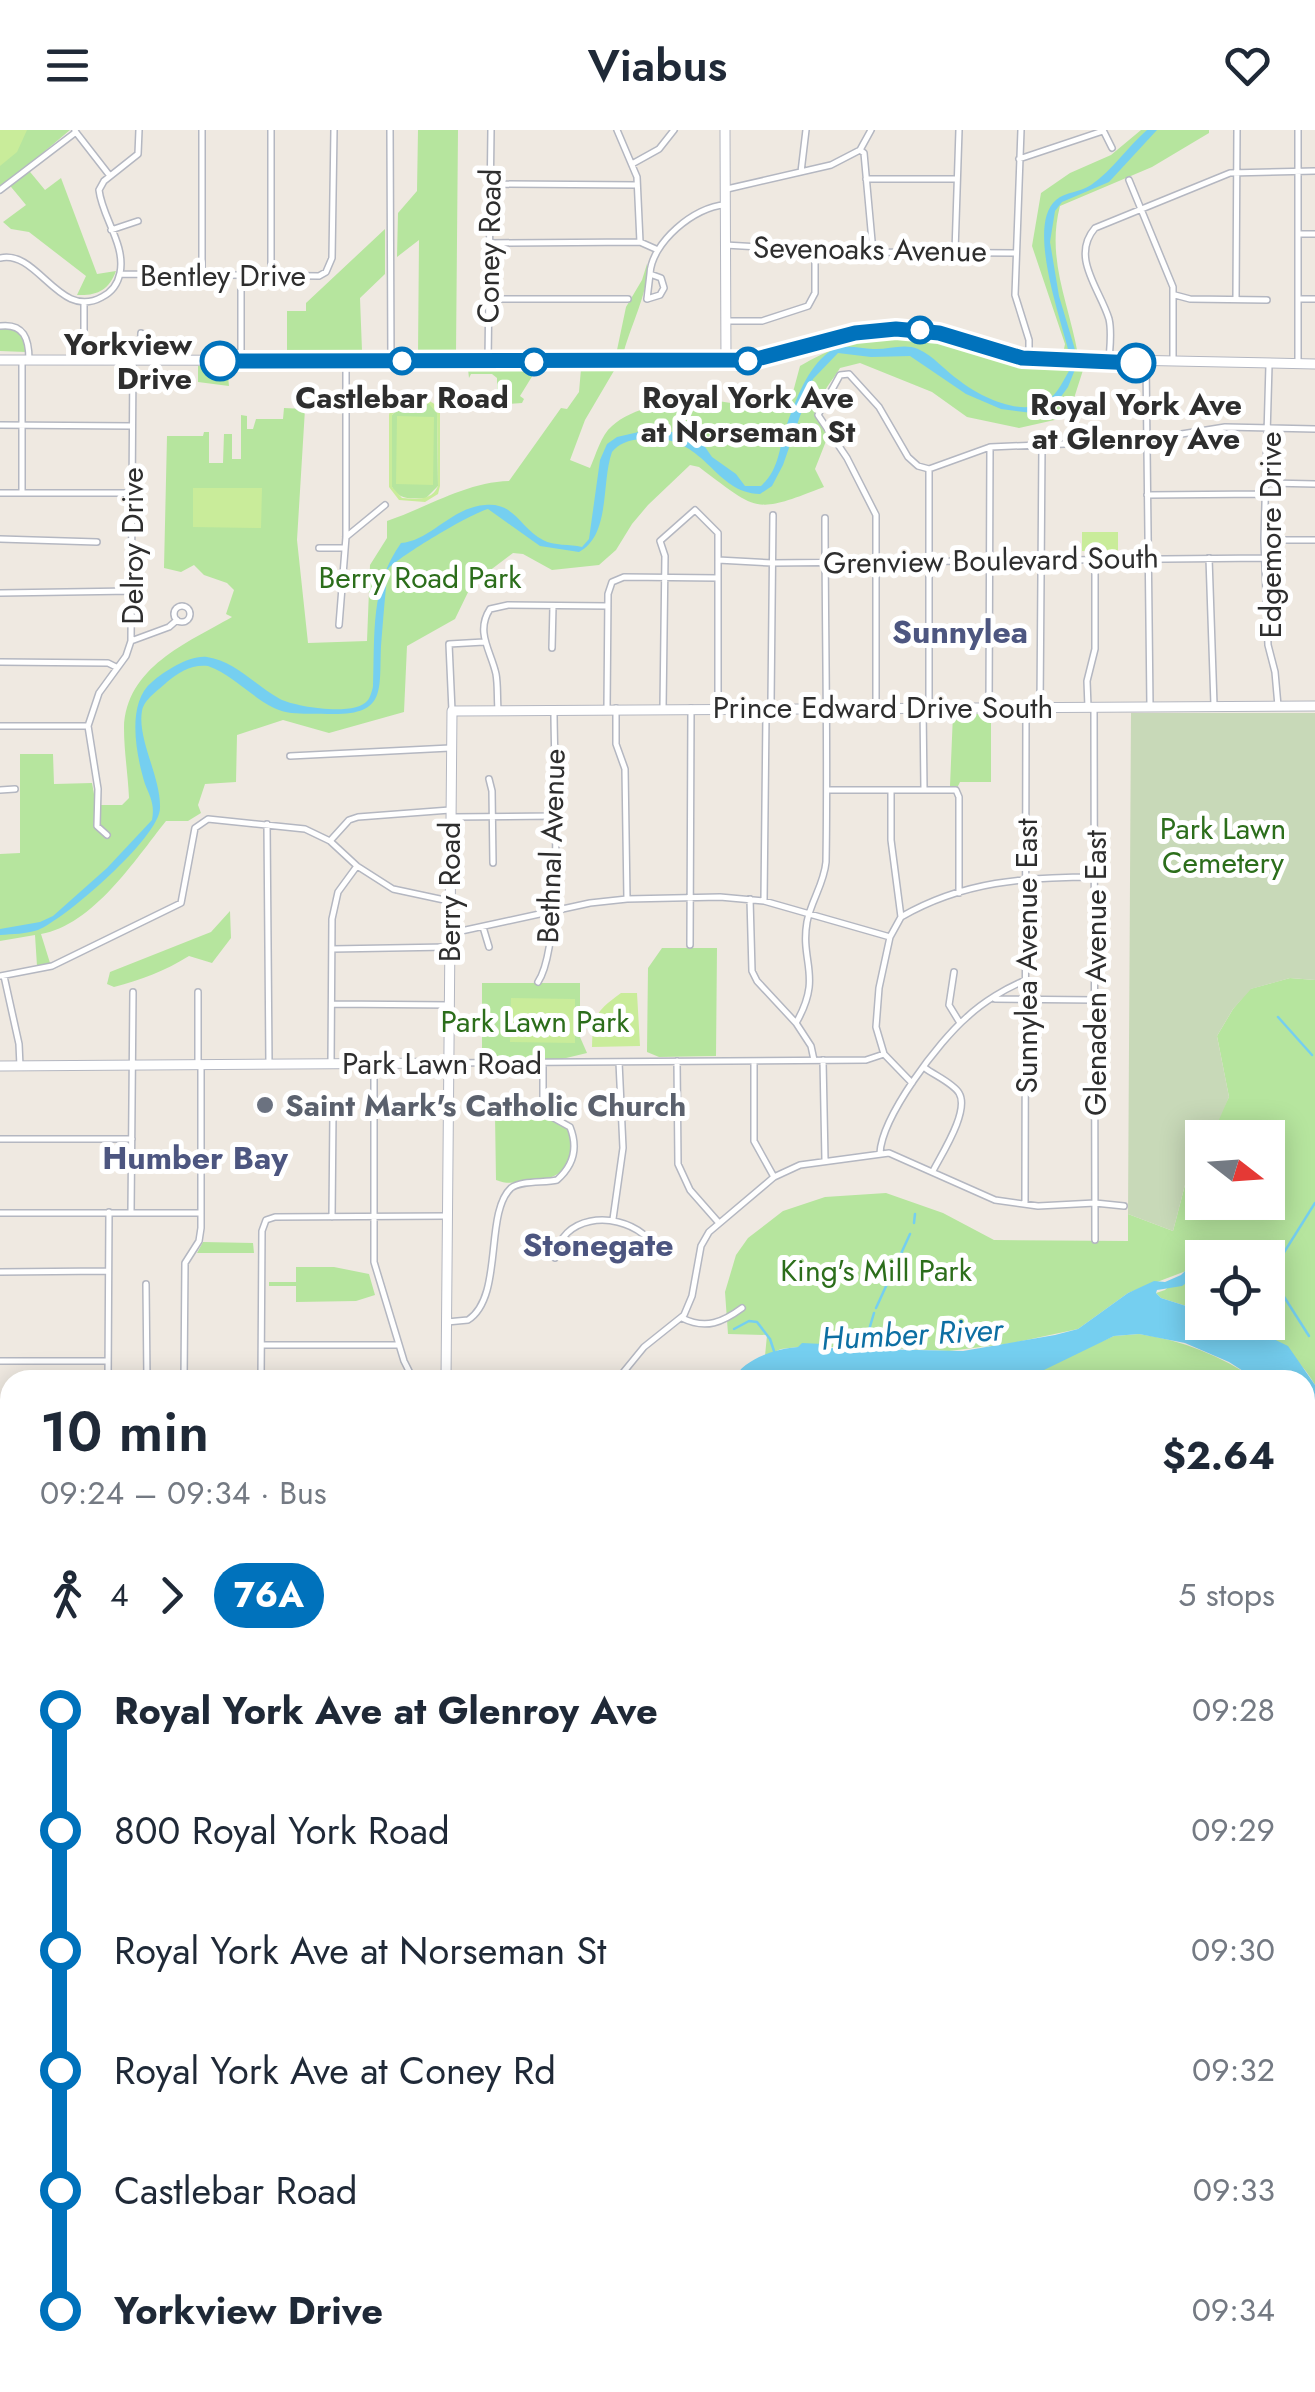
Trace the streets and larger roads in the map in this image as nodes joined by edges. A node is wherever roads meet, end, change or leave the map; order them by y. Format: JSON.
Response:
{"nodes":[{"id":1,"x":140,"y":130,"type":"edge"},
{"id":2,"x":202,"y":130,"type":"edge"},
{"id":3,"x":271,"y":130,"type":"edge"},
{"id":4,"x":334,"y":130,"type":"edge"},
{"id":5,"x":390,"y":130,"type":"edge"},
{"id":6,"x":491,"y":130,"type":"edge"},
{"id":7,"x":617,"y":130,"type":"edge"},
{"id":8,"x":674,"y":130,"type":"edge"},
{"id":9,"x":725,"y":130,"type":"edge"},
{"id":10,"x":806,"y":130,"type":"edge"},
{"id":11,"x":871,"y":130,"type":"edge"},
{"id":12,"x":959,"y":130,"type":"edge"},
{"id":13,"x":1021,"y":130,"type":"edge"},
{"id":14,"x":1103,"y":130,"type":"edge"},
{"id":15,"x":1237,"y":130,"type":"edge"},
{"id":16,"x":1298,"y":130,"type":"edge"},
{"id":17,"x":75,"y":131,"type":"edge"},
{"id":18,"x":1112,"y":148,"type":"dead end"},
{"id":19,"x":860,"y":150,"type":"junction"},
{"id":20,"x":1019,"y":160,"type":"junction"},
{"id":21,"x":632,"y":164,"type":"junction"},
{"id":22,"x":1298,"y":171,"type":"junction"},
{"id":23,"x":1315,"y":171,"type":"edge"},
{"id":24,"x":801,"y":172,"type":"junction"},
{"id":25,"x":1238,"y":172,"type":"junction"},
{"id":26,"x":110,"y":176,"type":"junction"},
{"id":27,"x":866,"y":178,"type":"junction"},
{"id":28,"x":957,"y":179,"type":"junction"},
{"id":29,"x":1130,"y":180,"type":"dead end"},
{"id":30,"x":491,"y":184,"type":"junction"},
{"id":31,"x":638,"y":185,"type":"junction"},
{"id":32,"x":0,"y":190,"type":"edge"},
{"id":33,"x":725,"y":190,"type":"junction"},
{"id":34,"x":725,"y":205,"type":"junction"},
{"id":35,"x":1141,"y":207,"type":"junction"},
{"id":36,"x":138,"y":221,"type":"dead end"},
{"id":37,"x":111,"y":230,"type":"junction"},
{"id":38,"x":1298,"y":234,"type":"junction"},
{"id":39,"x":1315,"y":234,"type":"edge"},
{"id":40,"x":640,"y":242,"type":"junction"},
{"id":41,"x":490,"y":243,"type":"junction"},
{"id":42,"x":725,"y":246,"type":"junction"},
{"id":43,"x":815,"y":249,"type":"junction"},
{"id":44,"x":658,"y":250,"type":"junction"},
{"id":45,"x":873,"y":252,"type":"junction"},
{"id":46,"x":956,"y":252,"type":"junction"},
{"id":47,"x":1015,"y":253,"type":"junction"},
{"id":48,"x":0,"y":258,"type":"edge"},
{"id":49,"x":120,"y":274,"type":"junction"},
{"id":50,"x":202,"y":274,"type":"junction"},
{"id":51,"x":242,"y":274,"type":"junction"},
{"id":52,"x":271,"y":274,"type":"junction"},
{"id":53,"x":650,"y":274,"type":"junction"},
{"id":54,"x":1175,"y":295,"type":"junction"},
{"id":55,"x":488,"y":299,"type":"junction"},
{"id":56,"x":628,"y":299,"type":"dead end"},
{"id":57,"x":1236,"y":299,"type":"junction"},
{"id":58,"x":1298,"y":299,"type":"junction"},
{"id":59,"x":1315,"y":299,"type":"edge"},
{"id":60,"x":1267,"y":300,"type":"dead end"},
{"id":61,"x":84,"y":302,"type":"junction"},
{"id":62,"x":726,"y":321,"type":"junction"},
{"id":63,"x":0,"y":326,"type":"edge"},
{"id":64,"x":141,"y":333,"type":"dead end"},
{"id":65,"x":1030,"y":358,"type":"junction"},
{"id":66,"x":0,"y":360,"type":"edge"},
{"id":67,"x":26,"y":360,"type":"junction"},
{"id":68,"x":84,"y":360,"type":"junction"},
{"id":69,"x":137,"y":360,"type":"junction"},
{"id":70,"x":1109,"y":360,"type":"junction"},
{"id":71,"x":241,"y":361,"type":"junction"},
{"id":72,"x":346,"y":361,"type":"junction"},
{"id":73,"x":391,"y":361,"type":"junction"},
{"id":74,"x":488,"y":361,"type":"junction"},
{"id":75,"x":726,"y":361,"type":"junction"},
{"id":76,"x":1143,"y":361,"type":"junction"},
{"id":77,"x":1172,"y":362,"type":"junction"},
{"id":78,"x":1270,"y":364,"type":"junction"},
{"id":79,"x":1298,"y":364,"type":"junction"},
{"id":80,"x":1315,"y":364,"type":"edge"},
{"id":81,"x":0,"y":425,"type":"edge"},
{"id":82,"x":22,"y":425,"type":"junction"},
{"id":83,"x":133,"y":426,"type":"junction"},
{"id":84,"x":1270,"y":429,"type":"junction"},
{"id":85,"x":1315,"y":429,"type":"edge"},
{"id":86,"x":1145,"y":440,"type":"junction"},
{"id":87,"x":1042,"y":446,"type":"junction"},
{"id":88,"x":990,"y":447,"type":"junction"},
{"id":89,"x":929,"y":469,"type":"junction"},
{"id":90,"x":1266,"y":483,"type":"junction"},
{"id":91,"x":1315,"y":484,"type":"edge"},
{"id":92,"x":0,"y":493,"type":"edge"},
{"id":93,"x":22,"y":493,"type":"junction"},
{"id":94,"x":132,"y":493,"type":"junction"},
{"id":95,"x":1264,"y":494,"type":"junction"},
{"id":96,"x":1146,"y":496,"type":"junction"},
{"id":97,"x":385,"y":505,"type":"dead end"},
{"id":98,"x":773,"y":515,"type":"dead end"},
{"id":99,"x":826,"y":518,"type":"dead end"},
{"id":100,"x":346,"y":537,"type":"junction"},
{"id":101,"x":0,"y":538,"type":"edge"},
{"id":102,"x":1264,"y":540,"type":"junction"},
{"id":103,"x":1315,"y":540,"type":"edge"},
{"id":104,"x":97,"y":542,"type":"dead end"},
{"id":105,"x":319,"y":548,"type":"dead end"},
{"id":106,"x":344,"y":548,"type":"junction"},
{"id":107,"x":1095,"y":558,"type":"junction"},
{"id":108,"x":1148,"y":558,"type":"junction"},
{"id":109,"x":1209,"y":558,"type":"junction"},
{"id":110,"x":1264,"y":558,"type":"junction"},
{"id":111,"x":718,"y":560,"type":"junction"},
{"id":112,"x":989,"y":560,"type":"junction"},
{"id":113,"x":1042,"y":560,"type":"junction"},
{"id":114,"x":876,"y":561,"type":"junction"},
{"id":115,"x":928,"y":561,"type":"junction"},
{"id":116,"x":772,"y":562,"type":"junction"},
{"id":117,"x":825,"y":562,"type":"junction"},
{"id":118,"x":663,"y":578,"type":"junction"},
{"id":119,"x":718,"y":578,"type":"junction"},
{"id":120,"x":132,"y":591,"type":"junction"},
{"id":121,"x":0,"y":593,"type":"edge"},
{"id":122,"x":554,"y":606,"type":"junction"},
{"id":123,"x":608,"y":606,"type":"junction"},
{"id":124,"x":177,"y":620,"type":"dead end"},
{"id":125,"x":339,"y":625,"type":"dead end"},
{"id":126,"x":132,"y":641,"type":"junction"},
{"id":127,"x":484,"y":642,"type":"junction"},
{"id":128,"x":552,"y":648,"type":"dead end"},
{"id":129,"x":0,"y":662,"type":"edge"},
{"id":130,"x":116,"y":667,"type":"junction"},
{"id":131,"x":1150,"y":706,"type":"junction"},
{"id":132,"x":1214,"y":706,"type":"junction"},
{"id":133,"x":1278,"y":706,"type":"junction"},
{"id":134,"x":1315,"y":706,"type":"edge"},
{"id":135,"x":828,"y":707,"type":"junction"},
{"id":136,"x":926,"y":707,"type":"junction"},
{"id":137,"x":989,"y":707,"type":"junction"},
{"id":138,"x":1026,"y":707,"type":"junction"},
{"id":139,"x":1040,"y":707,"type":"junction"},
{"id":140,"x":1091,"y":707,"type":"junction"},
{"id":141,"x":498,"y":708,"type":"junction"},
{"id":142,"x":554,"y":708,"type":"junction"},
{"id":143,"x":612,"y":708,"type":"junction"},
{"id":144,"x":664,"y":708,"type":"junction"},
{"id":145,"x":691,"y":708,"type":"junction"},
{"id":146,"x":718,"y":708,"type":"junction"},
{"id":147,"x":769,"y":708,"type":"junction"},
{"id":148,"x":876,"y":708,"type":"junction"},
{"id":149,"x":452,"y":710,"type":"junction"},
{"id":150,"x":0,"y":726,"type":"edge"},
{"id":151,"x":88,"y":726,"type":"junction"},
{"id":152,"x":450,"y":748,"type":"junction"},
{"id":153,"x":290,"y":756,"type":"dead end"},
{"id":154,"x":489,"y":780,"type":"dead end"},
{"id":155,"x":924,"y":789,"type":"junction"},
{"id":156,"x":0,"y":790,"type":"edge"},
{"id":157,"x":15,"y":790,"type":"dead end"},
{"id":158,"x":827,"y":790,"type":"junction"},
{"id":159,"x":891,"y":790,"type":"junction"},
{"id":160,"x":450,"y":814,"type":"junction"},
{"id":161,"x":553,"y":816,"type":"junction"},
{"id":162,"x":492,"y":817,"type":"junction"},
{"id":163,"x":267,"y":824,"type":"junction"},
{"id":164,"x":107,"y":835,"type":"dead end"},
{"id":165,"x":330,"y":840,"type":"junction"},
{"id":166,"x":492,"y":863,"type":"dead end"},
{"id":167,"x":356,"y":866,"type":"junction"},
{"id":168,"x":1028,"y":877,"type":"junction"},
{"id":169,"x":1095,"y":877,"type":"junction"},
{"id":170,"x":959,"y":893,"type":"junction"},
{"id":171,"x":691,"y":897,"type":"junction"},
{"id":172,"x":627,"y":898,"type":"junction"},
{"id":173,"x":449,"y":900,"type":"junction"},
{"id":174,"x":750,"y":900,"type":"junction"},
{"id":175,"x":764,"y":901,"type":"junction"},
{"id":176,"x":553,"y":909,"type":"junction"},
{"id":177,"x":810,"y":914,"type":"junction"},
{"id":178,"x":902,"y":917,"type":"junction"},
{"id":179,"x":483,"y":928,"type":"junction"},
{"id":180,"x":449,"y":932,"type":"junction"},
{"id":181,"x":890,"y":936,"type":"junction"},
{"id":182,"x":690,"y":946,"type":"dead end"},
{"id":183,"x":449,"y":947,"type":"junction"},
{"id":184,"x":489,"y":947,"type":"dead end"},
{"id":185,"x":332,"y":950,"type":"junction"},
{"id":186,"x":954,"y":972,"type":"dead end"},
{"id":187,"x":2,"y":976,"type":"edge"},
{"id":188,"x":1026,"y":980,"type":"junction"},
{"id":189,"x":538,"y":982,"type":"dead end"},
{"id":190,"x":133,"y":992,"type":"dead end"},
{"id":191,"x":198,"y":992,"type":"dead end"},
{"id":192,"x":992,"y":999,"type":"junction"},
{"id":193,"x":1026,"y":999,"type":"junction"},
{"id":194,"x":1096,"y":1000,"type":"junction"},
{"id":195,"x":332,"y":1004,"type":"junction"},
{"id":196,"x":448,"y":1005,"type":"junction"},
{"id":197,"x":796,"y":1022,"type":"junction"},
{"id":198,"x":960,"y":1023,"type":"junction"},
{"id":199,"x":884,"y":1054,"type":"junction"},
{"id":200,"x":814,"y":1060,"type":"junction"},
{"id":201,"x":823,"y":1060,"type":"junction"},
{"id":202,"x":677,"y":1061,"type":"junction"},
{"id":203,"x":754,"y":1061,"type":"junction"},
{"id":204,"x":620,"y":1062,"type":"junction"},
{"id":205,"x":331,"y":1063,"type":"junction"},
{"id":206,"x":374,"y":1063,"type":"junction"},
{"id":207,"x":447,"y":1063,"type":"junction"},
{"id":208,"x":132,"y":1064,"type":"junction"},
{"id":209,"x":200,"y":1064,"type":"junction"},
{"id":210,"x":268,"y":1064,"type":"junction"},
{"id":211,"x":543,"y":1064,"type":"junction"},
{"id":212,"x":0,"y":1066,"type":"edge"},
{"id":213,"x":20,"y":1066,"type":"junction"},
{"id":214,"x":925,"y":1068,"type":"junction"},
{"id":215,"x":912,"y":1083,"type":"junction"},
{"id":216,"x":333,"y":1113,"type":"dead end"},
{"id":217,"x":0,"y":1140,"type":"edge"},
{"id":218,"x":132,"y":1140,"type":"junction"},
{"id":219,"x":880,"y":1153,"type":"junction"},
{"id":220,"x":824,"y":1160,"type":"junction"},
{"id":221,"x":932,"y":1172,"type":"junction"},
{"id":222,"x":774,"y":1177,"type":"junction"},
{"id":223,"x":1095,"y":1203,"type":"junction"},
{"id":224,"x":1025,"y":1204,"type":"junction"},
{"id":225,"x":1124,"y":1206,"type":"dead end"},
{"id":226,"x":109,"y":1212,"type":"junction"},
{"id":227,"x":131,"y":1212,"type":"junction"},
{"id":228,"x":0,"y":1213,"type":"edge"},
{"id":229,"x":201,"y":1213,"type":"junction"},
{"id":230,"x":447,"y":1216,"type":"junction"},
{"id":231,"x":332,"y":1217,"type":"junction"},
{"id":232,"x":374,"y":1217,"type":"junction"},
{"id":233,"x":612,"y":1219,"type":"junction"},
{"id":234,"x":719,"y":1222,"type":"junction"},
{"id":235,"x":642,"y":1234,"type":"dead end"},
{"id":236,"x":1096,"y":1240,"type":"dead end"},
{"id":237,"x":555,"y":1258,"type":"dead end"},
{"id":238,"x":108,"y":1271,"type":"junction"},
{"id":239,"x":0,"y":1272,"type":"edge"},
{"id":240,"x":146,"y":1284,"type":"dead end"},
{"id":241,"x":742,"y":1308,"type":"dead end"},
{"id":242,"x":682,"y":1318,"type":"junction"},
{"id":243,"x":447,"y":1322,"type":"junction"},
{"id":244,"x":262,"y":1345,"type":"junction"},
{"id":245,"x":398,"y":1346,"type":"junction"},
{"id":246,"x":0,"y":1361,"type":"edge"},
{"id":247,"x":108,"y":1361,"type":"junction"},
{"id":248,"x":108,"y":1370,"type":"edge"},
{"id":249,"x":147,"y":1370,"type":"edge"},
{"id":250,"x":184,"y":1370,"type":"edge"},
{"id":251,"x":261,"y":1370,"type":"edge"},
{"id":252,"x":408,"y":1370,"type":"edge"},
{"id":253,"x":446,"y":1370,"type":"edge"},
{"id":254,"x":625,"y":1370,"type":"edge"}],
"edges":[{"from":1,"to":26,"type":"street"},
{"from":2,"to":50,"type":"street"},
{"from":3,"to":52,"type":"street"},
{"from":4,"to":52,"type":"street","name":"Bentley Drive"},
{"from":5,"to":73,"type":"street"},
{"from":6,"to":30,"type":"street","name":"Coney Road"},
{"from":7,"to":21,"type":"street"},
{"from":8,"to":21,"type":"street"},
{"from":9,"to":33,"type":"street"},
{"from":10,"to":24,"type":"street"},
{"from":11,"to":19,"type":"street"},
{"from":12,"to":28,"type":"street"},
{"from":13,"to":20,"type":"street"},
{"from":14,"to":18,"type":"street"},
{"from":14,"to":20,"type":"street"},
{"from":15,"to":25,"type":"street"},
{"from":16,"to":22,"type":"street"},
{"from":17,"to":26,"type":"street"},
{"from":17,"to":32,"type":"street"},
{"from":19,"to":24,"type":"street"},
{"from":19,"to":27,"type":"street"},
{"from":20,"to":47,"type":"street"},
{"from":21,"to":31,"type":"street"},
{"from":22,"to":23,"type":"street"},
{"from":22,"to":25,"type":"street"},
{"from":22,"to":38,"type":"street"},
{"from":24,"to":33,"type":"street"},
{"from":25,"to":35,"type":"street"},
{"from":25,"to":57,"type":"street"},
{"from":26,"to":37,"type":"street"},
{"from":27,"to":28,"type":"street"},
{"from":27,"to":45,"type":"street"},
{"from":28,"to":46,"type":"street"},
{"from":29,"to":35,"type":"street"},
{"from":30,"to":31,"type":"street"},
{"from":30,"to":41,"type":"street","name":"Coney Road"},
{"from":31,"to":40,"type":"street"},
{"from":33,"to":34,"type":"street"},
{"from":34,"to":42,"type":"street"},
{"from":34,"to":44,"type":"street"},
{"from":35,"to":54,"type":"street"},
{"from":35,"to":70,"type":"street"},
{"from":36,"to":37,"type":"street"},
{"from":37,"to":49,"type":"street"},
{"from":38,"to":39,"type":"street"},
{"from":38,"to":58,"type":"street"},
{"from":40,"to":41,"type":"street"},
{"from":40,"to":44,"type":"street"},
{"from":41,"to":55,"type":"street","name":"Coney Road"},
{"from":42,"to":43,"type":"street","name":"Sevenoaks Avenue"},
{"from":42,"to":62,"type":"street"},
{"from":43,"to":45,"type":"street","name":"Sevenoaks Avenue"},
{"from":43,"to":62,"type":"street"},
{"from":44,"to":53,"type":"street"},
{"from":45,"to":46,"type":"street","name":"Sevenoaks Avenue"},
{"from":46,"to":47,"type":"street","name":"Sevenoaks Avenue"},
{"from":47,"to":65,"type":"street"},
{"from":48,"to":61,"type":"street"},
{"from":49,"to":50,"type":"street","name":"Bentley Drive"},
{"from":49,"to":61,"type":"street"},
{"from":50,"to":51,"type":"street","name":"Bentley Drive"},
{"from":51,"to":52,"type":"street","name":"Bentley Drive"},
{"from":51,"to":71,"type":"street"},
{"from":53,"to":53,"type":"street"},
{"from":54,"to":57,"type":"street"},
{"from":54,"to":77,"type":"street"},
{"from":55,"to":56,"type":"street"},
{"from":55,"to":74,"type":"street","name":"Coney Road"},
{"from":57,"to":60,"type":"street"},
{"from":58,"to":59,"type":"street"},
{"from":58,"to":79,"type":"street"},
{"from":61,"to":68,"type":"street"},
{"from":62,"to":75,"type":"street"},
{"from":63,"to":67,"type":"street"},
{"from":64,"to":69,"type":"street","name":"Delroy Drive"},
{"from":65,"to":70,"type":"street"},
{"from":65,"to":75,"type":"street"},
{"from":66,"to":67,"type":"street"},
{"from":67,"to":68,"type":"street"},
{"from":67,"to":82,"type":"street"},
{"from":68,"to":69,"type":"street"},
{"from":69,"to":71,"type":"street"},
{"from":69,"to":83,"type":"street","name":"Delroy Drive"},
{"from":70,"to":76,"type":"street"},
{"from":71,"to":72,"type":"street"},
{"from":72,"to":73,"type":"street"},
{"from":72,"to":100,"type":"street"},
{"from":73,"to":74,"type":"street"},
{"from":74,"to":75,"type":"street"},
{"from":76,"to":77,"type":"street"},
{"from":76,"to":86,"type":"street"},
{"from":77,"to":78,"type":"street"},
{"from":78,"to":79,"type":"street"},
{"from":78,"to":84,"type":"street","name":"Edgemore Drive"},
{"from":79,"to":80,"type":"street"},
{"from":81,"to":82,"type":"street"},
{"from":82,"to":83,"type":"street"},
{"from":82,"to":93,"type":"street"},
{"from":83,"to":94,"type":"street","name":"Delroy Drive"},
{"from":84,"to":85,"type":"street"},
{"from":84,"to":86,"type":"street"},
{"from":84,"to":90,"type":"street","name":"Edgemore Drive"},
{"from":86,"to":87,"type":"street"},
{"from":86,"to":96,"type":"street"},
{"from":87,"to":88,"type":"street"},
{"from":87,"to":113,"type":"street"},
{"from":88,"to":89,"type":"street"},
{"from":88,"to":112,"type":"street"},
{"from":89,"to":114,"type":"street"},
{"from":89,"to":115,"type":"street"},
{"from":90,"to":91,"type":"street"},
{"from":90,"to":95,"type":"street","name":"Edgemore Drive"},
{"from":92,"to":93,"type":"street"},
{"from":93,"to":94,"type":"street"},
{"from":94,"to":120,"type":"street","name":"Delroy Drive"},
{"from":95,"to":96,"type":"street"},
{"from":95,"to":102,"type":"street","name":"Edgemore Drive"},
{"from":96,"to":108,"type":"street"},
{"from":97,"to":100,"type":"street"},
{"from":98,"to":116,"type":"street"},
{"from":99,"to":117,"type":"street"},
{"from":100,"to":106,"type":"street"},
{"from":101,"to":104,"type":"street"},
{"from":102,"to":103,"type":"street"},
{"from":102,"to":110,"type":"street","name":"Edgemore Drive"},
{"from":105,"to":106,"type":"street"},
{"from":106,"to":125,"type":"street"},
{"from":107,"to":108,"type":"street","name":"Grenview Boulevard South"},
{"from":107,"to":113,"type":"street","name":"Grenview Boulevard South"},
{"from":107,"to":140,"type":"street","name":"Glenaden Avenue East"},
{"from":108,"to":109,"type":"street","name":"Grenview Boulevard South"},
{"from":108,"to":131,"type":"street"},
{"from":109,"to":110,"type":"street","name":"Grenview Boulevard South"},
{"from":109,"to":132,"type":"street"},
{"from":110,"to":133,"type":"street","name":"Edgemore Drive"},
{"from":111,"to":116,"type":"street","name":"Grenview Boulevard South"},
{"from":111,"to":118,"type":"street"},
{"from":111,"to":119,"type":"street"},
{"from":112,"to":113,"type":"street","name":"Grenview Boulevard South"},
{"from":112,"to":115,"type":"street","name":"Grenview Boulevard South"},
{"from":112,"to":137,"type":"street"},
{"from":113,"to":139,"type":"street"},
{"from":114,"to":115,"type":"street","name":"Grenview Boulevard South"},
{"from":114,"to":117,"type":"street","name":"Grenview Boulevard South"},
{"from":114,"to":148,"type":"street"},
{"from":115,"to":136,"type":"street"},
{"from":116,"to":117,"type":"street","name":"Grenview Boulevard South"},
{"from":116,"to":147,"type":"street"},
{"from":117,"to":135,"type":"street"},
{"from":118,"to":119,"type":"street"},
{"from":118,"to":123,"type":"street"},
{"from":118,"to":144,"type":"street"},
{"from":119,"to":146,"type":"street"},
{"from":120,"to":121,"type":"street"},
{"from":120,"to":126,"type":"street","name":"Delroy Drive"},
{"from":122,"to":123,"type":"street"},
{"from":122,"to":127,"type":"street"},
{"from":122,"to":128,"type":"street"},
{"from":123,"to":143,"type":"street"},
{"from":124,"to":126,"type":"street"},
{"from":126,"to":130,"type":"street","name":"Delroy Drive"},
{"from":127,"to":141,"type":"street"},
{"from":127,"to":149,"type":"street","name":"Berry Road"},
{"from":129,"to":130,"type":"street"},
{"from":130,"to":151,"type":"street","name":"Delroy Drive"},
{"from":131,"to":132,"type":"street","name":"Prince Edward Drive South"},
{"from":131,"to":140,"type":"street","name":"Prince Edward Drive South"},
{"from":132,"to":133,"type":"street","name":"Prince Edward Drive South"},
{"from":133,"to":134,"type":"street","name":"Prince Edward Drive South"},
{"from":135,"to":147,"type":"street","name":"Prince Edward Drive South"},
{"from":135,"to":148,"type":"street","name":"Prince Edward Drive South"},
{"from":135,"to":158,"type":"street"},
{"from":136,"to":137,"type":"street","name":"Prince Edward Drive South"},
{"from":136,"to":148,"type":"street","name":"Prince Edward Drive South"},
{"from":136,"to":155,"type":"street"},
{"from":137,"to":138,"type":"street","name":"Prince Edward Drive South"},
{"from":138,"to":139,"type":"street","name":"Prince Edward Drive South"},
{"from":138,"to":168,"type":"street","name":"Sunnylea Avenue East"},
{"from":139,"to":140,"type":"street","name":"Prince Edward Drive South"},
{"from":140,"to":169,"type":"street","name":"Glenaden Avenue East"},
{"from":141,"to":142,"type":"street","name":"Prince Edward Drive South"},
{"from":141,"to":149,"type":"street","name":"Prince Edward Drive South"},
{"from":142,"to":143,"type":"street","name":"Prince Edward Drive South"},
{"from":142,"to":161,"type":"street","name":"Bethnal Avenue"},
{"from":143,"to":144,"type":"street","name":"Prince Edward Drive South"},
{"from":143,"to":172,"type":"street"},
{"from":144,"to":145,"type":"street","name":"Prince Edward Drive South"},
{"from":145,"to":146,"type":"street","name":"Prince Edward Drive South"},
{"from":145,"to":171,"type":"street"},
{"from":146,"to":147,"type":"street","name":"Prince Edward Drive South"},
{"from":147,"to":175,"type":"street"},
{"from":149,"to":152,"type":"street","name":"Berry Road"},
{"from":150,"to":151,"type":"street"},
{"from":151,"to":164,"type":"street"},
{"from":152,"to":153,"type":"street"},
{"from":152,"to":160,"type":"street","name":"Berry Road"},
{"from":154,"to":162,"type":"street"},
{"from":155,"to":159,"type":"street"},
{"from":155,"to":170,"type":"street"},
{"from":156,"to":157,"type":"street"},
{"from":158,"to":159,"type":"street"},
{"from":158,"to":177,"type":"street"},
{"from":159,"to":178,"type":"street"},
{"from":160,"to":162,"type":"street"},
{"from":160,"to":165,"type":"street"},
{"from":160,"to":173,"type":"street","name":"Berry Road"},
{"from":161,"to":162,"type":"street"},
{"from":161,"to":176,"type":"street","name":"Bethnal Avenue"},
{"from":162,"to":166,"type":"street"},
{"from":163,"to":165,"type":"street"},
{"from":163,"to":187,"type":"street"},
{"from":163,"to":210,"type":"street"},
{"from":165,"to":167,"type":"street"},
{"from":167,"to":173,"type":"street"},
{"from":167,"to":185,"type":"street"},
{"from":168,"to":169,"type":"street"},
{"from":168,"to":170,"type":"street"},
{"from":168,"to":188,"type":"street","name":"Sunnylea Avenue East"},
{"from":169,"to":194,"type":"street","name":"Glenaden Avenue East"},
{"from":170,"to":178,"type":"street"},
{"from":171,"to":172,"type":"street"},
{"from":171,"to":174,"type":"street"},
{"from":171,"to":182,"type":"street"},
{"from":172,"to":176,"type":"street"},
{"from":173,"to":180,"type":"street","name":"Berry Road"},
{"from":174,"to":175,"type":"street"},
{"from":174,"to":197,"type":"street"},
{"from":175,"to":177,"type":"street"},
{"from":176,"to":179,"type":"street"},
{"from":176,"to":189,"type":"street","name":"Bethnal Avenue"},
{"from":177,"to":181,"type":"street"},
{"from":177,"to":197,"type":"street"},
{"from":178,"to":181,"type":"street"},
{"from":179,"to":180,"type":"street"},
{"from":179,"to":184,"type":"street"},
{"from":180,"to":183,"type":"street","name":"Berry Road"},
{"from":181,"to":199,"type":"street"},
{"from":183,"to":185,"type":"street"},
{"from":183,"to":196,"type":"street","name":"Berry Road"},
{"from":185,"to":195,"type":"street"},
{"from":186,"to":198,"type":"street"},
{"from":187,"to":213,"type":"street"},
{"from":188,"to":192,"type":"street"},
{"from":188,"to":193,"type":"street","name":"Sunnylea Avenue East"},
{"from":190,"to":208,"type":"street"},
{"from":191,"to":209,"type":"street"},
{"from":192,"to":193,"type":"street"},
{"from":192,"to":198,"type":"street"},
{"from":193,"to":194,"type":"street"},
{"from":193,"to":224,"type":"street","name":"Sunnylea Avenue East"},
{"from":194,"to":223,"type":"street","name":"Glenaden Avenue East"},
{"from":195,"to":196,"type":"street"},
{"from":195,"to":205,"type":"street"},
{"from":196,"to":207,"type":"street","name":"Berry Road"},
{"from":197,"to":200,"type":"street"},
{"from":198,"to":214,"type":"street"},
{"from":199,"to":201,"type":"street","name":"Park Lawn Road"},
{"from":199,"to":215,"type":"street"},
{"from":200,"to":201,"type":"street","name":"Park Lawn Road"},
{"from":200,"to":203,"type":"street","name":"Park Lawn Road"},
{"from":201,"to":220,"type":"street"},
{"from":202,"to":203,"type":"street","name":"Park Lawn Road"},
{"from":202,"to":204,"type":"street","name":"Park Lawn Road"},
{"from":202,"to":234,"type":"street"},
{"from":203,"to":222,"type":"street"},
{"from":204,"to":211,"type":"street","name":"Park Lawn Road"},
{"from":204,"to":233,"type":"street"},
{"from":205,"to":206,"type":"street","name":"Park Lawn Road"},
{"from":205,"to":210,"type":"street","name":"Park Lawn Road"},
{"from":206,"to":207,"type":"street","name":"Park Lawn Road"},
{"from":206,"to":232,"type":"street"},
{"from":207,"to":211,"type":"street","name":"Park Lawn Road"},
{"from":207,"to":230,"type":"street","name":"Berry Road"},
{"from":208,"to":209,"type":"street","name":"Park Lawn Road"},
{"from":208,"to":213,"type":"street","name":"Park Lawn Road"},
{"from":208,"to":218,"type":"street"},
{"from":209,"to":210,"type":"street","name":"Park Lawn Road"},
{"from":209,"to":229,"type":"street"},
{"from":211,"to":243,"type":"street"},
{"from":212,"to":213,"type":"street","name":"Park Lawn Road"},
{"from":214,"to":215,"type":"street"},
{"from":214,"to":221,"type":"street"},
{"from":215,"to":219,"type":"street"},
{"from":216,"to":231,"type":"street"},
{"from":217,"to":218,"type":"street"},
{"from":218,"to":227,"type":"street"},
{"from":219,"to":220,"type":"street"},
{"from":219,"to":221,"type":"street"},
{"from":220,"to":222,"type":"street"},
{"from":221,"to":224,"type":"street"},
{"from":222,"to":234,"type":"street"},
{"from":223,"to":224,"type":"street"},
{"from":223,"to":225,"type":"street"},
{"from":223,"to":236,"type":"street","name":"Glenaden Avenue East"},
{"from":226,"to":227,"type":"street"},
{"from":226,"to":228,"type":"street"},
{"from":226,"to":238,"type":"street"},
{"from":227,"to":229,"type":"street"},
{"from":229,"to":250,"type":"street"},
{"from":230,"to":232,"type":"street"},
{"from":230,"to":243,"type":"street","name":"Berry Road"},
{"from":231,"to":232,"type":"street"},
{"from":231,"to":244,"type":"street"},
{"from":232,"to":245,"type":"street"},
{"from":233,"to":235,"type":"street"},
{"from":233,"to":237,"type":"street"},
{"from":234,"to":242,"type":"street"},
{"from":238,"to":239,"type":"street"},
{"from":238,"to":247,"type":"street"},
{"from":240,"to":249,"type":"street"},
{"from":241,"to":242,"type":"street"},
{"from":242,"to":254,"type":"street"},
{"from":243,"to":253,"type":"street","name":"Berry Road"},
{"from":244,"to":245,"type":"street"},
{"from":244,"to":251,"type":"street"},
{"from":245,"to":252,"type":"street"},
{"from":246,"to":247,"type":"street"},
{"from":247,"to":248,"type":"street"}]}
